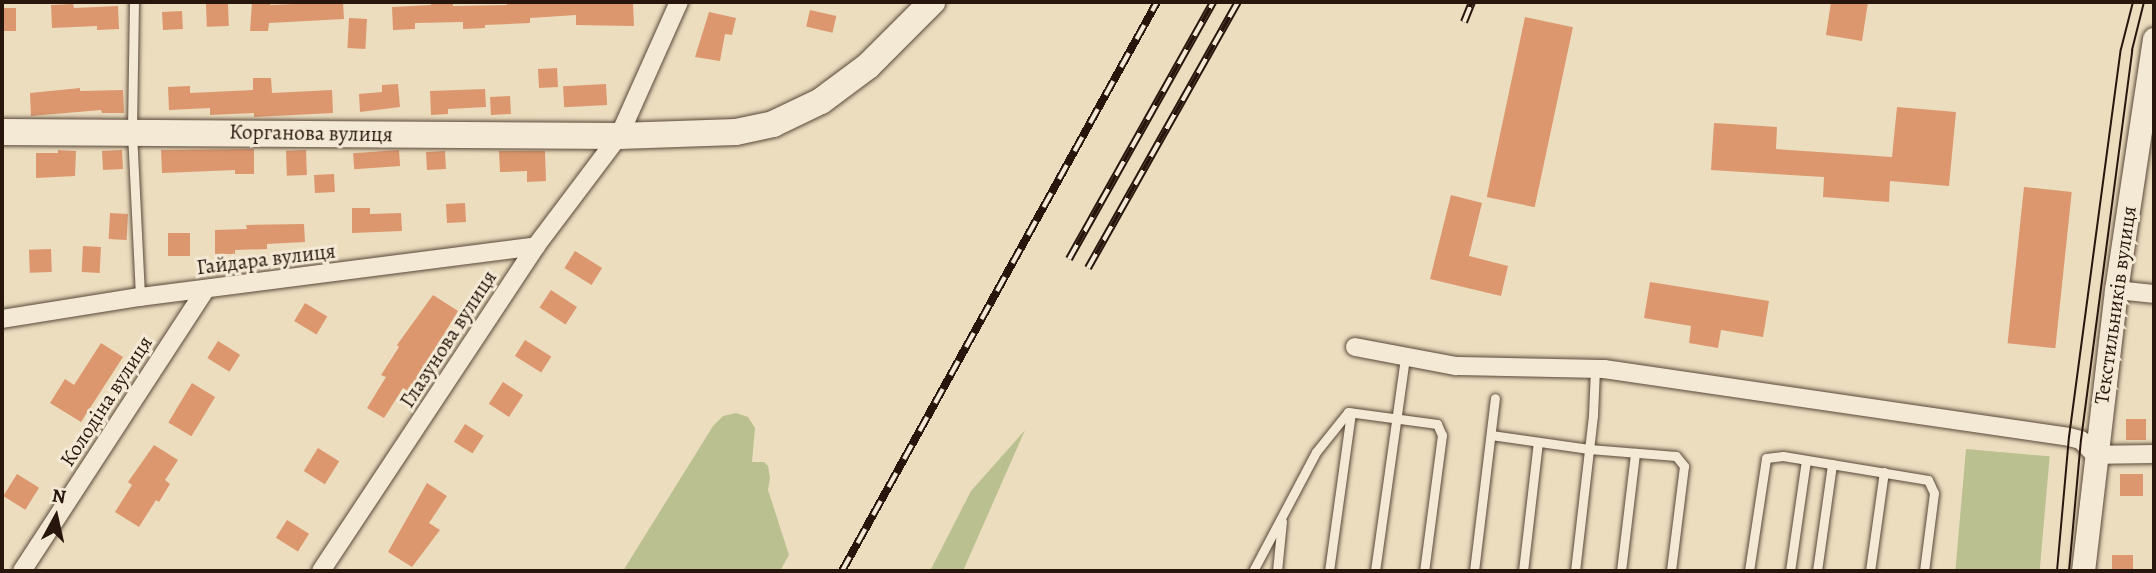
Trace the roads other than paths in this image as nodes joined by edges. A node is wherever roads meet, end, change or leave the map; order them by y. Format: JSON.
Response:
{"nodes":[{"id":1,"x":134,"y":2,"type":"edge"},
{"id":2,"x":679,"y":2,"type":"edge"},
{"id":3,"x":932,"y":2,"type":"edge"},
{"id":4,"x":2154,"y":39,"type":"edge"},
{"id":5,"x":2,"y":132,"type":"edge"},
{"id":6,"x":132,"y":132,"type":"junction"},
{"id":7,"x":620,"y":136,"type":"junction"},
{"id":8,"x":536,"y":246,"type":"junction"},
{"id":9,"x":205,"y":290,"type":"junction"},
{"id":10,"x":2116,"y":290,"type":"junction"},
{"id":11,"x":2154,"y":294,"type":"edge"},
{"id":12,"x":140,"y":298,"type":"junction"},
{"id":13,"x":2,"y":319,"type":"edge"},
{"id":14,"x":1355,"y":347,"type":"dead end"},
{"id":15,"x":1405,"y":357,"type":"junction"},
{"id":16,"x":1595,"y":369,"type":"junction"},
{"id":17,"x":1495,"y":398,"type":"dead end"},
{"id":18,"x":1351,"y":413,"type":"junction"},
{"id":19,"x":1394,"y":418,"type":"junction"},
{"id":20,"x":1491,"y":435,"type":"junction"},
{"id":21,"x":1538,"y":442,"type":"junction"},
{"id":22,"x":1589,"y":449,"type":"junction"},
{"id":23,"x":1635,"y":453,"type":"junction"},
{"id":24,"x":2154,"y":454,"type":"edge"},
{"id":25,"x":2095,"y":455,"type":"junction"},
{"id":26,"x":1807,"y":460,"type":"junction"},
{"id":27,"x":1832,"y":464,"type":"junction"},
{"id":28,"x":1884,"y":472,"type":"junction"},
{"id":29,"x":1282,"y":516,"type":"junction"},
{"id":30,"x":22,"y":571,"type":"edge"},
{"id":31,"x":321,"y":571,"type":"edge"},
{"id":32,"x":1253,"y":571,"type":"edge"},
{"id":33,"x":1276,"y":571,"type":"edge"},
{"id":34,"x":1329,"y":571,"type":"edge"},
{"id":35,"x":1375,"y":571,"type":"edge"},
{"id":36,"x":1424,"y":571,"type":"edge"},
{"id":37,"x":1474,"y":571,"type":"edge"},
{"id":38,"x":1523,"y":571,"type":"edge"},
{"id":39,"x":1575,"y":571,"type":"edge"},
{"id":40,"x":1621,"y":571,"type":"edge"},
{"id":41,"x":1671,"y":571,"type":"edge"},
{"id":42,"x":1749,"y":571,"type":"edge"},
{"id":43,"x":1790,"y":571,"type":"edge"},
{"id":44,"x":1817,"y":571,"type":"edge"},
{"id":45,"x":1870,"y":571,"type":"edge"},
{"id":46,"x":1924,"y":571,"type":"edge"},
{"id":47,"x":2083,"y":571,"type":"edge"}],
"edges":[{"from":1,"to":6,"type":"lane"},
{"from":2,"to":7,"type":"street","name":"Глазунова вулиця"},
{"from":3,"to":7,"type":"main road","name":"Корганова вулиця"},
{"from":4,"to":10,"type":"street","name":"Текстильників вулиця"},
{"from":5,"to":6,"type":"main road","name":"Корганова вулиця"},
{"from":6,"to":7,"type":"main road","name":"Корганова вулиця"},
{"from":6,"to":12,"type":"lane"},
{"from":7,"to":8,"type":"street","name":"Глазунова вулиця"},
{"from":8,"to":9,"type":"street","name":"Гайдара вулиця"},
{"from":8,"to":31,"type":"street","name":"Глазунова вулиця"},
{"from":9,"to":12,"type":"street","name":"Гайдара вулиця"},
{"from":9,"to":30,"type":"street","name":"Колодіна вулиця"},
{"from":10,"to":11,"type":"street"},
{"from":10,"to":25,"type":"street","name":"Текстильників вулиця"},
{"from":12,"to":13,"type":"street","name":"Гайдара вулиця"},
{"from":14,"to":15,"type":"street"},
{"from":15,"to":16,"type":"street"},
{"from":15,"to":19,"type":"lane"},
{"from":16,"to":22,"type":"lane"},
{"from":16,"to":25,"type":"street"},
{"from":17,"to":20,"type":"lane"},
{"from":18,"to":19,"type":"lane"},
{"from":18,"to":29,"type":"lane"},
{"from":18,"to":34,"type":"lane"},
{"from":19,"to":35,"type":"lane"},
{"from":19,"to":36,"type":"lane"},
{"from":20,"to":21,"type":"lane"},
{"from":20,"to":37,"type":"lane"},
{"from":21,"to":22,"type":"lane"},
{"from":21,"to":38,"type":"lane"},
{"from":22,"to":23,"type":"lane"},
{"from":22,"to":39,"type":"lane"},
{"from":23,"to":40,"type":"lane"},
{"from":23,"to":41,"type":"lane"},
{"from":24,"to":25,"type":"street"},
{"from":25,"to":47,"type":"street","name":"Текстильників вулиця"},
{"from":26,"to":27,"type":"lane"},
{"from":26,"to":42,"type":"lane"},
{"from":26,"to":43,"type":"lane"},
{"from":27,"to":28,"type":"lane"},
{"from":27,"to":44,"type":"lane"},
{"from":28,"to":45,"type":"lane"},
{"from":28,"to":46,"type":"lane"},
{"from":29,"to":32,"type":"lane"},
{"from":29,"to":33,"type":"lane"}]}
